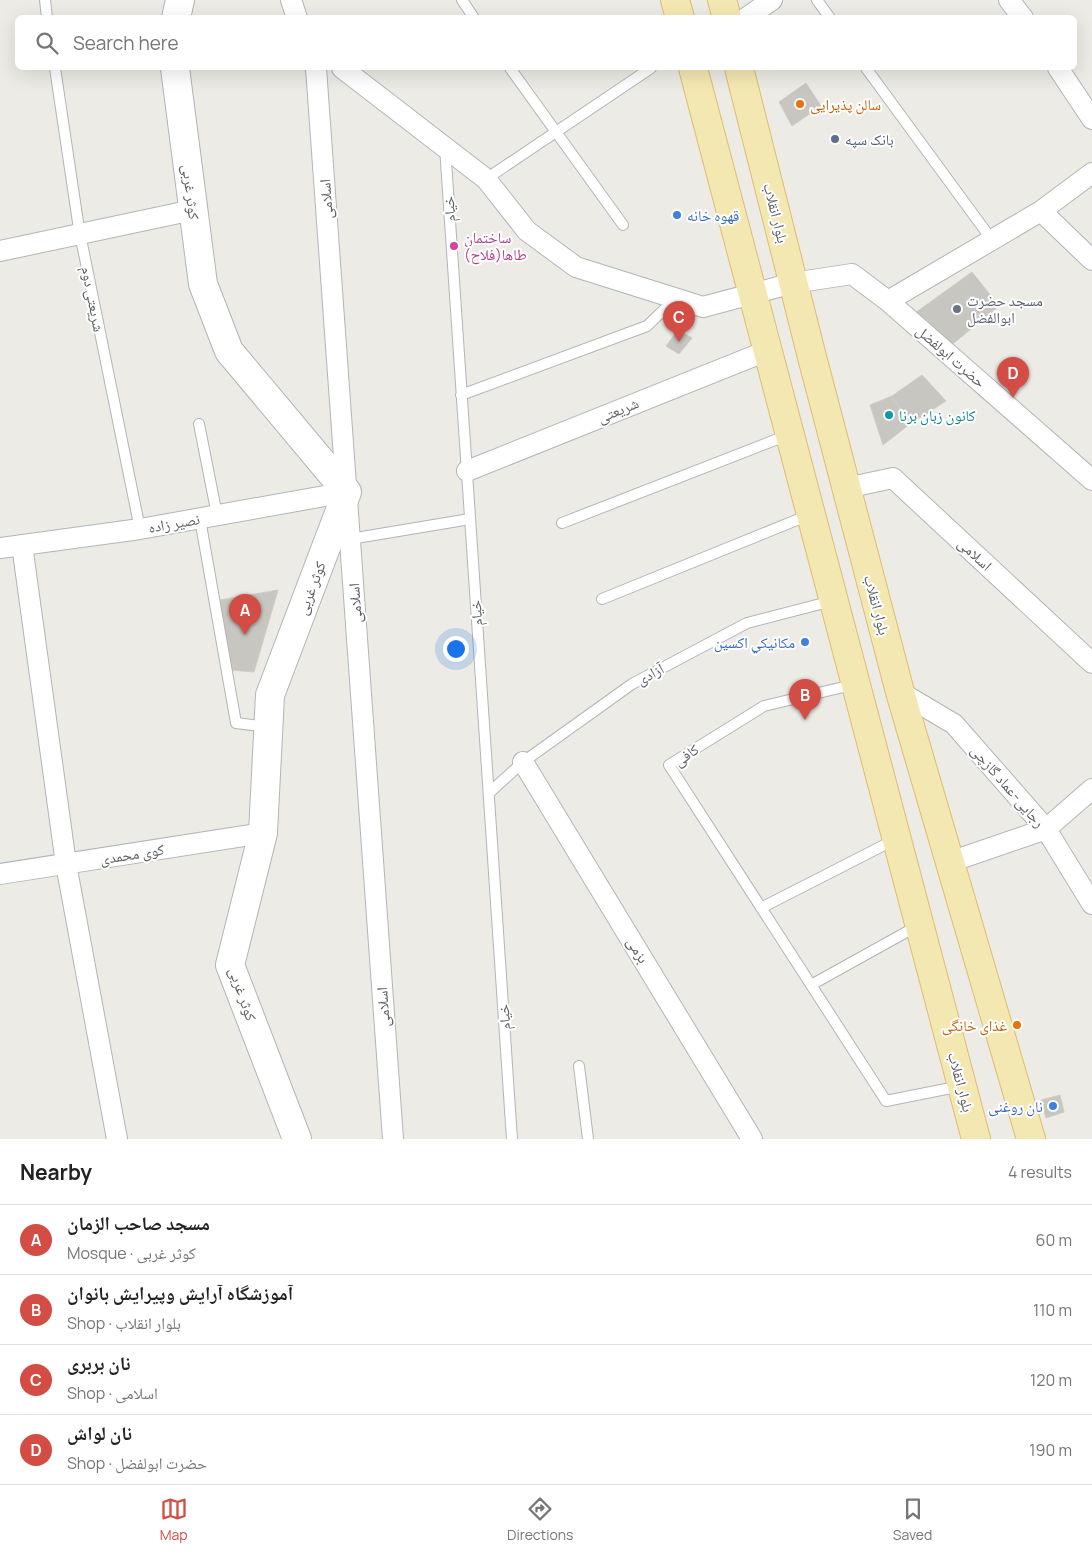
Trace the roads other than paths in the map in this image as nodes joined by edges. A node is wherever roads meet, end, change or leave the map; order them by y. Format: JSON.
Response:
{"nodes":[{"id":1,"x":44,"y":0,"type":"edge"},
{"id":2,"x":180,"y":0,"type":"edge"},
{"id":3,"x":291,"y":0,"type":"edge"},
{"id":4,"x":462,"y":0,"type":"edge"},
{"id":5,"x":675,"y":0,"type":"edge"},
{"id":6,"x":722,"y":0,"type":"edge"},
{"id":7,"x":772,"y":0,"type":"edge"},
{"id":8,"x":817,"y":0,"type":"edge"},
{"id":9,"x":1009,"y":0,"type":"edge"},
{"id":10,"x":46,"y":15,"type":"edge"},
{"id":11,"x":177,"y":15,"type":"edge"},
{"id":12,"x":297,"y":15,"type":"edge"},
{"id":13,"x":472,"y":15,"type":"edge"},
{"id":14,"x":679,"y":15,"type":"edge"},
{"id":15,"x":726,"y":15,"type":"edge"},
{"id":16,"x":750,"y":15,"type":"edge"},
{"id":17,"x":828,"y":15,"type":"edge"},
{"id":18,"x":1021,"y":15,"type":"edge"},
{"id":19,"x":55,"y":70,"type":"edge"},
{"id":20,"x":175,"y":70,"type":"edge"},
{"id":21,"x":316,"y":70,"type":"edge"},
{"id":22,"x":345,"y":70,"type":"edge"},
{"id":23,"x":511,"y":70,"type":"edge"},
{"id":24,"x":648,"y":70,"type":"edge"},
{"id":25,"x":694,"y":70,"type":"edge"},
{"id":26,"x":740,"y":70,"type":"edge"},
{"id":27,"x":867,"y":70,"type":"edge"},
{"id":28,"x":1059,"y":70,"type":"edge"},
{"id":29,"x":1092,"y":119,"type":"edge"},
{"id":30,"x":556,"y":131,"type":"junction"},
{"id":31,"x":445,"y":147,"type":"junction"},
{"id":32,"x":1092,"y":173,"type":"edge"},
{"id":33,"x":486,"y":179,"type":"junction"},
{"id":34,"x":193,"y":210,"type":"junction"},
{"id":35,"x":1041,"y":211,"type":"junction"},
{"id":36,"x":623,"y":225,"type":"dead end"},
{"id":37,"x":80,"y":235,"type":"junction"},
{"id":38,"x":992,"y":240,"type":"junction"},
{"id":39,"x":0,"y":251,"type":"edge"},
{"id":40,"x":1092,"y":260,"type":"edge"},
{"id":41,"x":793,"y":283,"type":"junction"},
{"id":42,"x":754,"y":294,"type":"junction"},
{"id":43,"x":676,"y":298,"type":"junction"},
{"id":44,"x":888,"y":301,"type":"junction"},
{"id":45,"x":769,"y":350,"type":"junction"},
{"id":46,"x":462,"y":395,"type":"junction"},
{"id":47,"x":199,"y":424,"type":"dead end"},
{"id":48,"x":791,"y":434,"type":"junction"},
{"id":49,"x":467,"y":471,"type":"junction"},
{"id":50,"x":1092,"y":480,"type":"edge"},
{"id":51,"x":846,"y":488,"type":"junction"},
{"id":52,"x":346,"y":492,"type":"junction"},
{"id":53,"x":812,"y":513,"type":"junction"},
{"id":54,"x":208,"y":517,"type":"junction"},
{"id":55,"x":470,"y":519,"type":"junction"},
{"id":56,"x":562,"y":524,"type":"dead end"},
{"id":57,"x":140,"y":529,"type":"junction"},
{"id":58,"x":350,"y":539,"type":"junction"},
{"id":59,"x":22,"y":545,"type":"junction"},
{"id":60,"x":0,"y":548,"type":"edge"},
{"id":61,"x":602,"y":599,"type":"dead end"},
{"id":62,"x":835,"y":600,"type":"junction"},
{"id":63,"x":1092,"y":663,"type":"edge"},
{"id":64,"x":857,"y":684,"type":"junction"},
{"id":65,"x":900,"y":692,"type":"junction"},
{"id":66,"x":269,"y":727,"type":"junction"},
{"id":67,"x":524,"y":762,"type":"junction"},
{"id":68,"x":1092,"y":789,"type":"edge"},
{"id":69,"x":489,"y":793,"type":"junction"},
{"id":70,"x":1046,"y":829,"type":"junction"},
{"id":71,"x":263,"y":833,"type":"junction"},
{"id":72,"x":897,"y":838,"type":"junction"},
{"id":73,"x":950,"y":862,"type":"junction"},
{"id":74,"x":66,"y":864,"type":"junction"},
{"id":75,"x":0,"y":874,"type":"edge"},
{"id":76,"x":1092,"y":904,"type":"edge"},
{"id":77,"x":761,"y":908,"type":"junction"},
{"id":78,"x":920,"y":925,"type":"junction"},
{"id":79,"x":811,"y":985,"type":"junction"},
{"id":80,"x":579,"y":1066,"type":"dead end"},
{"id":81,"x":962,"y":1086,"type":"junction"},
{"id":82,"x":117,"y":1139,"type":"edge"},
{"id":83,"x":298,"y":1139,"type":"edge"},
{"id":84,"x":393,"y":1139,"type":"edge"},
{"id":85,"x":512,"y":1139,"type":"edge"},
{"id":86,"x":588,"y":1139,"type":"edge"},
{"id":87,"x":752,"y":1139,"type":"edge"},
{"id":88,"x":976,"y":1139,"type":"edge"},
{"id":89,"x":1031,"y":1139,"type":"edge"}],
"edges":[{"from":1,"to":10,"type":"lane"},
{"from":2,"to":11,"type":"street"},
{"from":3,"to":12,"type":"street"},
{"from":4,"to":13,"type":"lane"},
{"from":5,"to":14,"type":"main road"},
{"from":6,"to":15,"type":"main road"},
{"from":7,"to":16,"type":"street"},
{"from":8,"to":17,"type":"lane"},
{"from":9,"to":18,"type":"street"},
{"from":19,"to":37,"type":"lane","name":"شریعتی دوم"},
{"from":20,"to":34,"type":"street","name":"کوثر غربی"},
{"from":21,"to":52,"type":"street","name":"اسلامی"},
{"from":22,"to":31,"type":"street"},
{"from":23,"to":30,"type":"lane"},
{"from":24,"to":30,"type":"lane"},
{"from":25,"to":42,"type":"main road","name":"بلوار انقلاب"},
{"from":26,"to":41,"type":"main road","name":"بلوار انقلاب"},
{"from":27,"to":38,"type":"lane"},
{"from":28,"to":29,"type":"street"},
{"from":30,"to":33,"type":"lane"},
{"from":30,"to":36,"type":"lane"},
{"from":31,"to":33,"type":"street"},
{"from":31,"to":46,"type":"lane","name":"خیام"},
{"from":32,"to":35,"type":"street"},
{"from":33,"to":43,"type":"street"},
{"from":34,"to":37,"type":"street"},
{"from":34,"to":52,"type":"street","name":"کوثر غربی"},
{"from":35,"to":38,"type":"street"},
{"from":35,"to":40,"type":"street"},
{"from":37,"to":39,"type":"street"},
{"from":37,"to":57,"type":"lane","name":"شریعتی دوم"},
{"from":38,"to":44,"type":"street"},
{"from":41,"to":42,"type":"street","name":"حضرت ابولفضل"},
{"from":41,"to":44,"type":"street","name":"حضرت ابولفضل"},
{"from":41,"to":51,"type":"main road","name":"بلوار انقلاب"},
{"from":42,"to":43,"type":"street"},
{"from":42,"to":45,"type":"main road","name":"بلوار انقلاب"},
{"from":43,"to":46,"type":"lane"},
{"from":44,"to":50,"type":"street","name":"حضرت ابولفضل"},
{"from":45,"to":48,"type":"main road","name":"بلوار انقلاب"},
{"from":45,"to":49,"type":"street","name":"شریعتی"},
{"from":46,"to":49,"type":"lane","name":"خیام"},
{"from":47,"to":54,"type":"lane"},
{"from":48,"to":53,"type":"main road","name":"بلوار انقلاب"},
{"from":48,"to":56,"type":"lane"},
{"from":49,"to":55,"type":"lane","name":"خیام"},
{"from":51,"to":63,"type":"street","name":"اسلامی"},
{"from":51,"to":65,"type":"main road","name":"بلوار انقلاب"},
{"from":52,"to":54,"type":"street","name":"نصیر زاده"},
{"from":52,"to":58,"type":"street","name":"اسلامی"},
{"from":52,"to":66,"type":"street","name":"کوثر غربی"},
{"from":53,"to":61,"type":"lane"},
{"from":53,"to":62,"type":"main road","name":"بلوار انقلاب"},
{"from":54,"to":57,"type":"street","name":"نصیر زاده"},
{"from":54,"to":66,"type":"lane"},
{"from":55,"to":58,"type":"lane"},
{"from":55,"to":69,"type":"lane","name":"خیام"},
{"from":57,"to":59,"type":"street","name":"نصیر زاده"},
{"from":58,"to":84,"type":"street","name":"اسلامی"},
{"from":59,"to":60,"type":"street","name":"نصیر زاده"},
{"from":59,"to":74,"type":"street"},
{"from":62,"to":64,"type":"main road","name":"بلوار انقلاب"},
{"from":62,"to":67,"type":"lane","name":"آزادی"},
{"from":64,"to":72,"type":"main road","name":"بلوار انقلاب"},
{"from":64,"to":77,"type":"lane","name":"کافی"},
{"from":65,"to":70,"type":"street","name":"رجایی-عماد گازچی"},
{"from":65,"to":73,"type":"main road","name":"بلوار انقلاب"},
{"from":66,"to":71,"type":"street","name":"کوثر غربی"},
{"from":67,"to":69,"type":"lane","name":"آزادی"},
{"from":67,"to":87,"type":"street","name":"بزمی"},
{"from":68,"to":70,"type":"street"},
{"from":69,"to":85,"type":"lane","name":"خیام"},
{"from":70,"to":73,"type":"street"},
{"from":70,"to":76,"type":"street","name":"رجایی-عماد گازچی"},
{"from":71,"to":74,"type":"street","name":"کوی محمدی"},
{"from":71,"to":83,"type":"street","name":"کوثر غربی"},
{"from":72,"to":77,"type":"lane"},
{"from":72,"to":78,"type":"main road","name":"بلوار انقلاب"},
{"from":73,"to":89,"type":"main road","name":"بلوار انقلاب"},
{"from":74,"to":75,"type":"street","name":"کوی محمدی"},
{"from":74,"to":82,"type":"street"},
{"from":77,"to":79,"type":"lane"},
{"from":78,"to":79,"type":"lane"},
{"from":78,"to":81,"type":"main road","name":"بلوار انقلاب"},
{"from":79,"to":81,"type":"lane"},
{"from":80,"to":86,"type":"lane"},
{"from":81,"to":88,"type":"main road","name":"بلوار انقلاب"}]}
